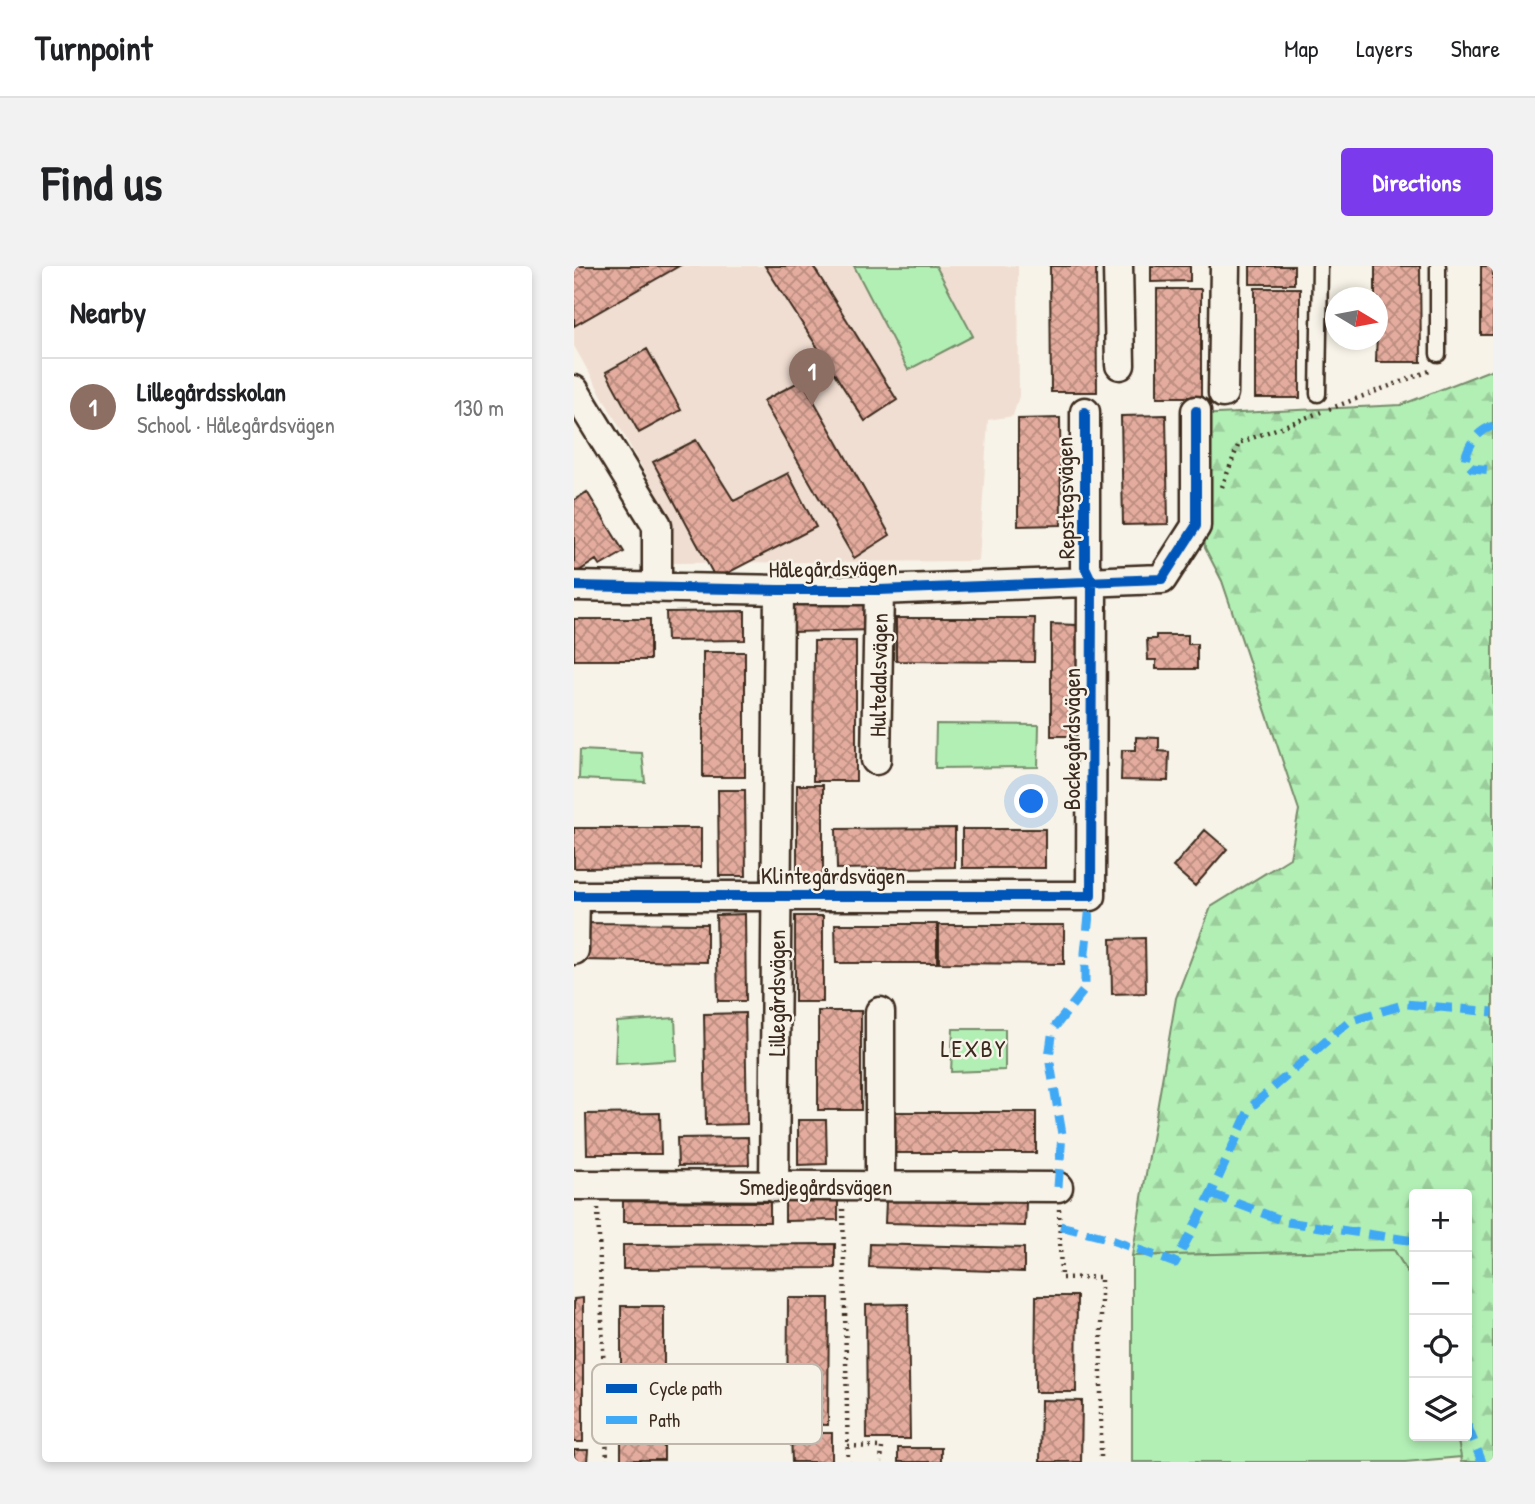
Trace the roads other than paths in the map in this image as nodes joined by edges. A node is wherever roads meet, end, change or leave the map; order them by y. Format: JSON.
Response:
{"nodes":[{"id":1,"x":1118,"y":266,"type":"edge"},
{"id":2,"x":1225,"y":266,"type":"edge"},
{"id":3,"x":1320,"y":266,"type":"edge"},
{"id":4,"x":1438,"y":266,"type":"edge"},
{"id":5,"x":1437,"y":361,"type":"road end"},
{"id":6,"x":1119,"y":365,"type":"dead end"},
{"id":7,"x":574,"y":390,"type":"edge"},
{"id":8,"x":1223,"y":393,"type":"dead end"},
{"id":9,"x":1318,"y":394,"type":"dead end"},
{"id":10,"x":1196,"y":411,"type":"dead end"},
{"id":11,"x":1085,"y":412,"type":"dead end"},
{"id":12,"x":1092,"y":582,"type":"junction"},
{"id":13,"x":574,"y":586,"type":"edge"},
{"id":14,"x":657,"y":588,"type":"junction"},
{"id":15,"x":779,"y":590,"type":"junction"},
{"id":16,"x":879,"y":590,"type":"junction"},
{"id":17,"x":876,"y":760,"type":"dead end"},
{"id":18,"x":574,"y":896,"type":"edge"},
{"id":19,"x":776,"y":896,"type":"junction"},
{"id":20,"x":1091,"y":896,"type":"joint"},
{"id":21,"x":574,"y":950,"type":"edge"},
{"id":22,"x":880,"y":1012,"type":"dead end"},
{"id":23,"x":586,"y":1186,"type":"edge"},
{"id":24,"x":775,"y":1186,"type":"junction"},
{"id":25,"x":880,"y":1186,"type":"junction"},
{"id":26,"x":1058,"y":1188,"type":"road end"}],
"edges":[{"from":1,"to":6,"type":"street"},
{"from":2,"to":8,"type":"street"},
{"from":3,"to":9,"type":"lane"},
{"from":4,"to":5,"type":"lane"},
{"from":7,"to":14,"type":"street"},
{"from":10,"to":12,"type":"street","name":"Hålegårdsvägen"},
{"from":11,"to":12,"type":"street","name":"Repstegsvägen"},
{"from":12,"to":16,"type":"street","name":"Hålegårdsvägen"},
{"from":12,"to":20,"type":"street","name":"Bockegårdsvägen"},
{"from":13,"to":14,"type":"street","name":"Hålegårdsvägen"},
{"from":14,"to":15,"type":"street","name":"Hålegårdsvägen"},
{"from":15,"to":16,"type":"street","name":"Hålegårdsvägen"},
{"from":15,"to":19,"type":"street","name":"Lillegårdsvägen"},
{"from":16,"to":17,"type":"street","name":"Hultedalsvägen"},
{"from":18,"to":19,"type":"street","name":"Klintegårdsvägen"},
{"from":18,"to":21,"type":"street"},
{"from":19,"to":20,"type":"street","name":"Klintegårdsvägen"},
{"from":19,"to":24,"type":"street","name":"Lillegårdsvägen"},
{"from":22,"to":25,"type":"street"},
{"from":23,"to":24,"type":"street","name":"Smedjegårdsvägen"},
{"from":24,"to":25,"type":"street","name":"Smedjegårdsvägen"},
{"from":25,"to":26,"type":"street","name":"Smedjegårdsvägen"}]}
